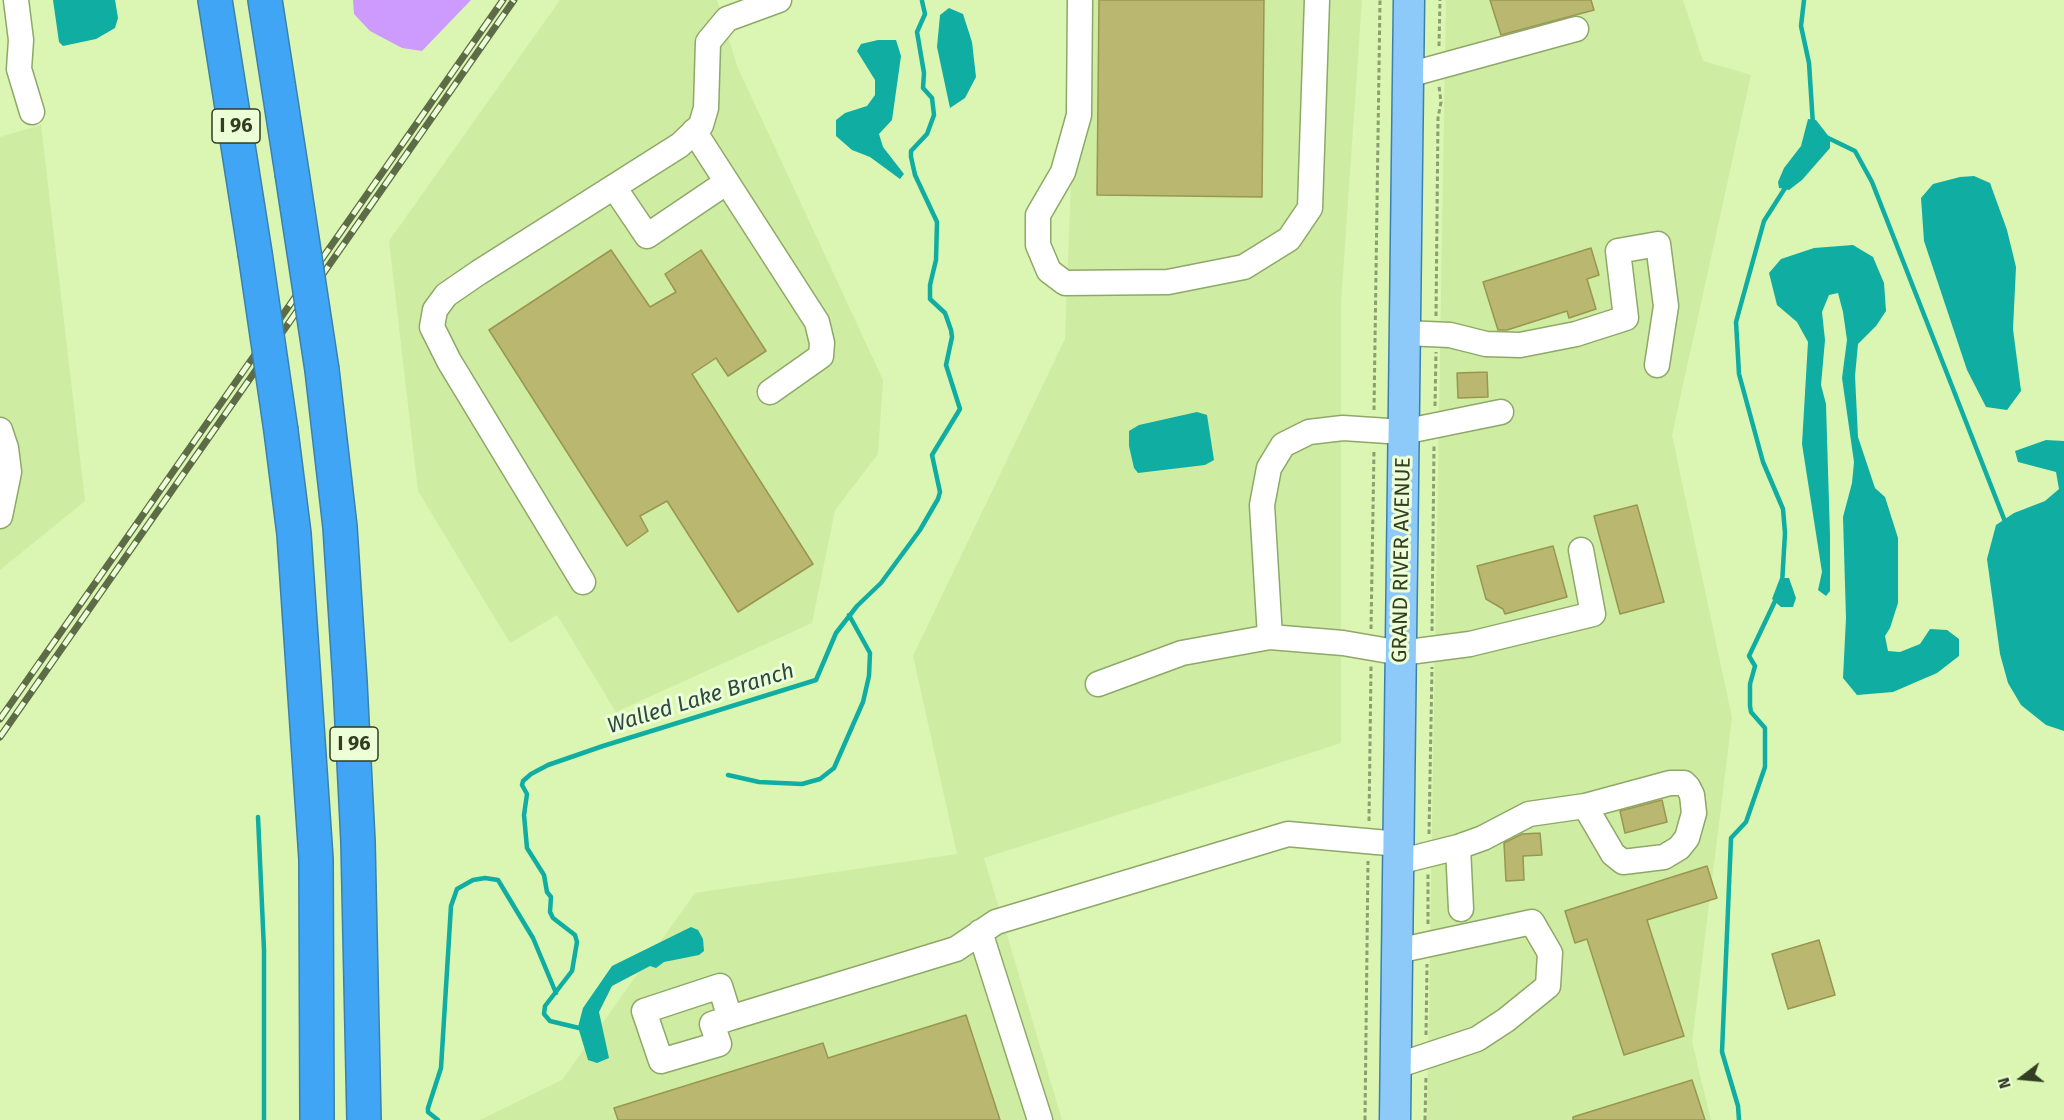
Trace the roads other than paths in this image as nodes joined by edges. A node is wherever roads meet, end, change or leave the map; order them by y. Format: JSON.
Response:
{"nodes":[{"id":1,"x":16,"y":0,"type":"edge"},
{"id":2,"x":214,"y":0,"type":"edge"},
{"id":3,"x":265,"y":0,"type":"edge"},
{"id":4,"x":779,"y":0,"type":"edge"},
{"id":5,"x":1080,"y":0,"type":"edge"},
{"id":6,"x":1317,"y":0,"type":"edge"},
{"id":7,"x":1409,"y":0,"type":"edge"},
{"id":8,"x":1576,"y":29,"type":"dead end"},
{"id":9,"x":9,"y":72,"type":"edge"},
{"id":10,"x":1408,"y":75,"type":"junction"},
{"id":11,"x":32,"y":112,"type":"dead end"},
{"id":12,"x":694,"y":131,"type":"junction"},
{"id":13,"x":727,"y":182,"type":"junction"},
{"id":14,"x":614,"y":187,"type":"junction"},
{"id":15,"x":1666,"y":306,"type":"junction"},
{"id":16,"x":1626,"y":318,"type":"junction"},
{"id":17,"x":1405,"y":333,"type":"junction"},
{"id":18,"x":1657,"y":365,"type":"dead end"},
{"id":19,"x":770,"y":392,"type":"dead end"},
{"id":20,"x":1502,"y":412,"type":"dead end"},
{"id":21,"x":0,"y":430,"type":"edge"},
{"id":22,"x":1403,"y":432,"type":"junction"},
{"id":23,"x":0,"y":516,"type":"edge"},
{"id":24,"x":1581,"y":550,"type":"dead end"},
{"id":25,"x":583,"y":582,"type":"dead end"},
{"id":26,"x":1270,"y":636,"type":"junction"},
{"id":27,"x":1401,"y":653,"type":"junction"},
{"id":28,"x":1098,"y":684,"type":"dead end"},
{"id":29,"x":1584,"y":806,"type":"junction"},
{"id":30,"x":1458,"y":847,"type":"junction"},
{"id":31,"x":1399,"y":853,"type":"junction"},
{"id":32,"x":1461,"y":909,"type":"dead end"},
{"id":33,"x":980,"y":932,"type":"junction"},
{"id":34,"x":1397,"y":951,"type":"junction"},
{"id":35,"x":730,"y":1018,"type":"dead end"},
{"id":36,"x":1396,"y":1066,"type":"junction"},
{"id":37,"x":317,"y":1120,"type":"edge"},
{"id":38,"x":364,"y":1120,"type":"edge"},
{"id":39,"x":1040,"y":1120,"type":"edge"},
{"id":40,"x":1395,"y":1120,"type":"edge"}],
"edges":[{"from":1,"to":9,"type":"street"},
{"from":2,"to":37,"type":"highway","number":"I 96","bridge":true},
{"from":3,"to":38,"type":"highway","number":"I 96","bridge":true},
{"from":4,"to":12,"type":"street"},
{"from":5,"to":6,"type":"street"},
{"from":7,"to":10,"type":"main road","name":"GRAND RIVER AVENUE"},
{"from":8,"to":10,"type":"street"},
{"from":9,"to":11,"type":"street"},
{"from":10,"to":17,"type":"main road","name":"GRAND RIVER AVENUE"},
{"from":12,"to":13,"type":"street"},
{"from":12,"to":14,"type":"street"},
{"from":13,"to":14,"type":"street"},
{"from":13,"to":19,"type":"street"},
{"from":14,"to":25,"type":"street"},
{"from":15,"to":16,"type":"street"},
{"from":15,"to":16,"type":"street"},
{"from":15,"to":18,"type":"street"},
{"from":16,"to":17,"type":"street"},
{"from":17,"to":22,"type":"main road","name":"GRAND RIVER AVENUE"},
{"from":20,"to":22,"type":"street"},
{"from":21,"to":23,"type":"street"},
{"from":22,"to":26,"type":"street"},
{"from":22,"to":27,"type":"main road","name":"GRAND RIVER AVENUE"},
{"from":24,"to":27,"type":"street"},
{"from":26,"to":27,"type":"street"},
{"from":26,"to":28,"type":"street"},
{"from":27,"to":31,"type":"main road","name":"GRAND RIVER AVENUE"},
{"from":29,"to":29,"type":"street"},
{"from":29,"to":30,"type":"street"},
{"from":30,"to":31,"type":"street"},
{"from":30,"to":32,"type":"street"},
{"from":31,"to":33,"type":"street"},
{"from":31,"to":34,"type":"main road","name":"GRAND RIVER AVENUE"},
{"from":33,"to":35,"type":"street"},
{"from":33,"to":39,"type":"street"},
{"from":34,"to":36,"type":"main road","name":"GRAND RIVER AVENUE"},
{"from":34,"to":36,"type":"street"},
{"from":36,"to":40,"type":"main road","name":"GRAND RIVER AVENUE"}]}
